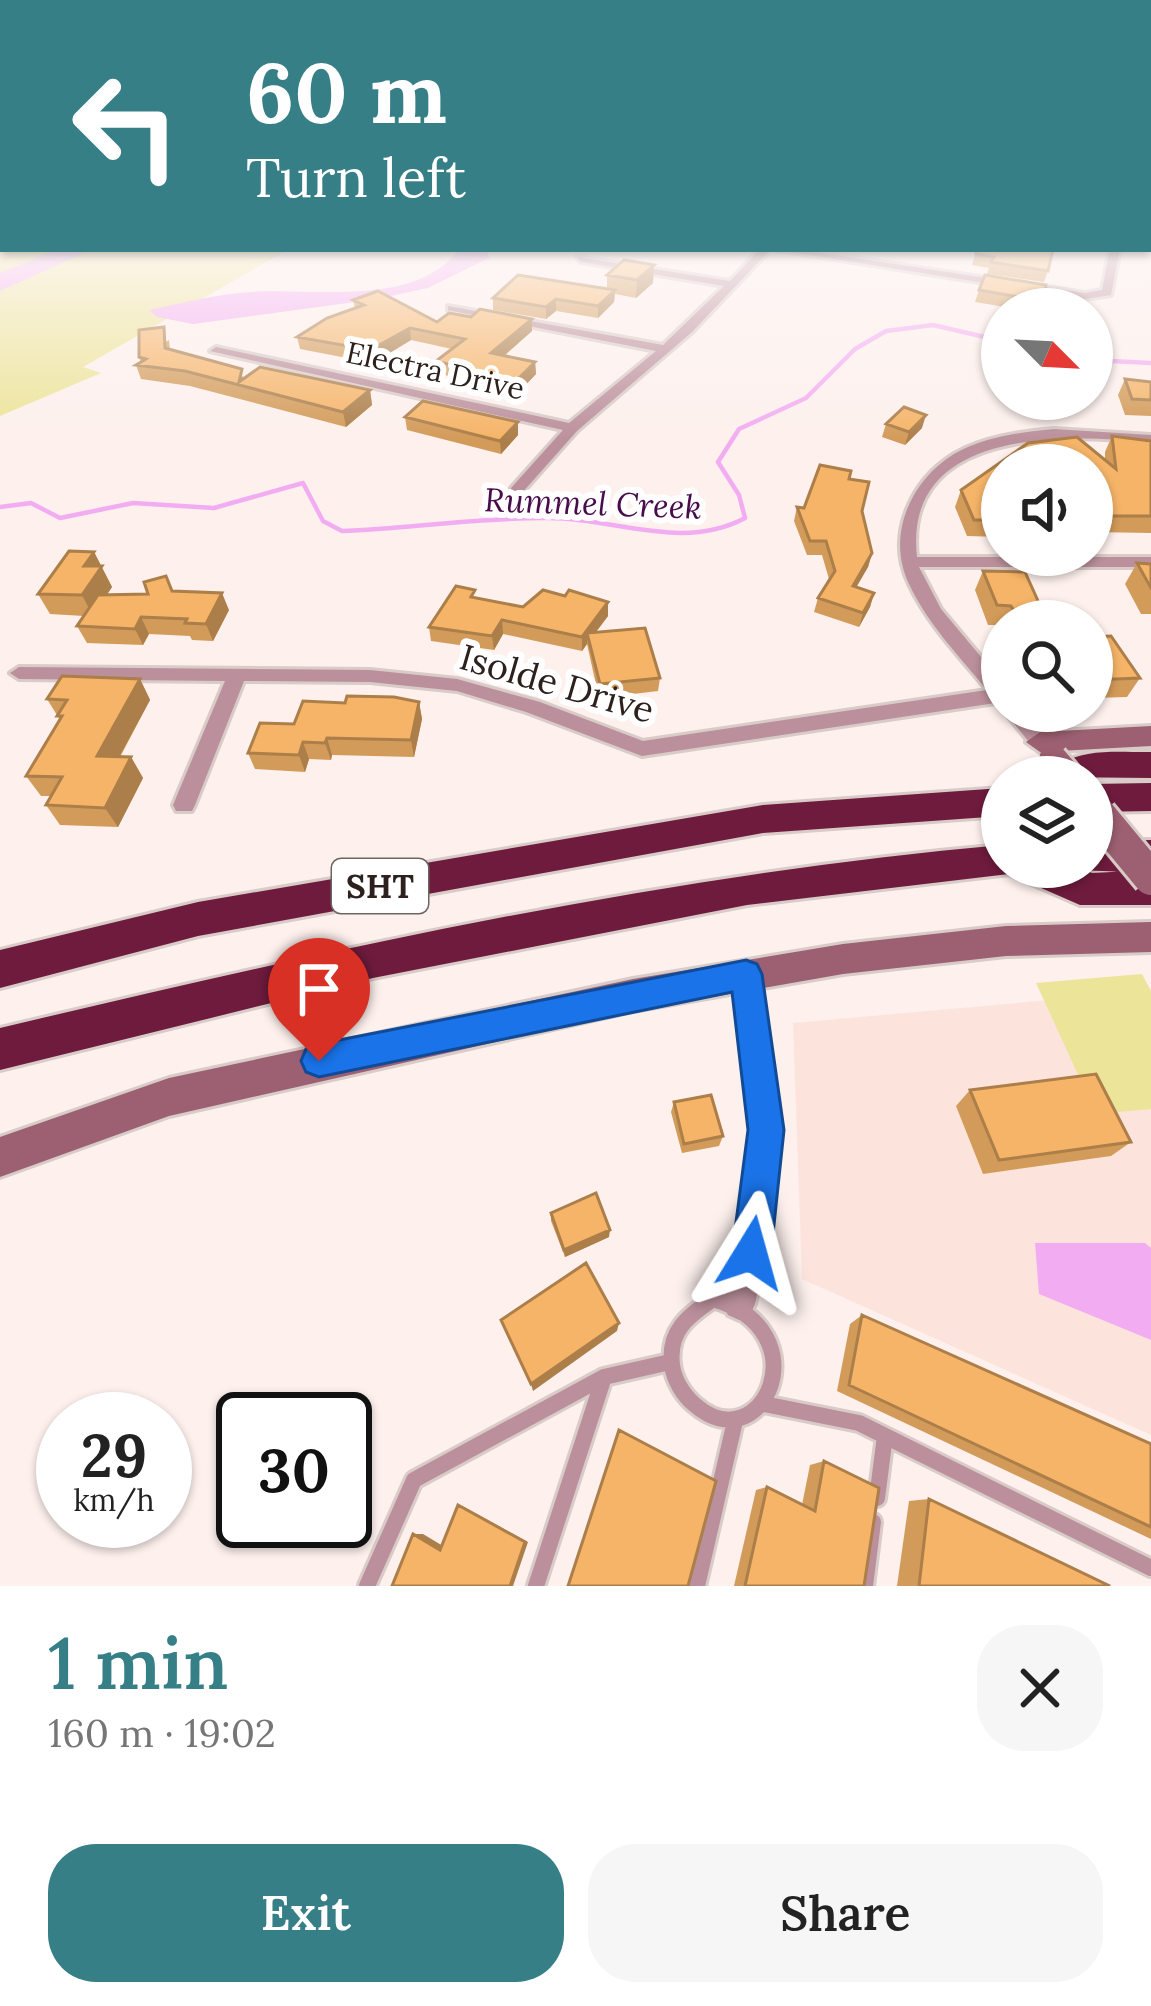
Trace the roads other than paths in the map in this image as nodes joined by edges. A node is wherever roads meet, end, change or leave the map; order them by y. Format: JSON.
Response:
{"nodes":[{"id":1,"x":722,"y":293,"type":"edge"},
{"id":2,"x":452,"y":308,"type":"edge"},
{"id":3,"x":666,"y":349,"type":"junction"},
{"id":4,"x":216,"y":351,"type":"dead end"},
{"id":5,"x":572,"y":428,"type":"junction"},
{"id":6,"x":1151,"y":439,"type":"edge"},
{"id":7,"x":516,"y":491,"type":"dead end"},
{"id":8,"x":911,"y":562,"type":"junction"},
{"id":9,"x":1151,"y":562,"type":"edge"},
{"id":10,"x":981,"y":668,"type":"edge"},
{"id":11,"x":19,"y":673,"type":"dead end"},
{"id":12,"x":236,"y":678,"type":"junction"},
{"id":13,"x":981,"y":698,"type":"edge"},
{"id":14,"x":1031,"y":732,"type":"edge"},
{"id":15,"x":1151,"y":736,"type":"edge"},
{"id":16,"x":1051,"y":756,"type":"edge"},
{"id":17,"x":1084,"y":756,"type":"edge"},
{"id":18,"x":1151,"y":765,"type":"edge"},
{"id":19,"x":1113,"y":766,"type":"edge"},
{"id":20,"x":1151,"y":797,"type":"edge"},
{"id":21,"x":1113,"y":800,"type":"edge"},
{"id":22,"x":981,"y":803,"type":"edge"},
{"id":23,"x":184,"y":805,"type":"dead end"},
{"id":24,"x":1113,"y":829,"type":"edge"},
{"id":25,"x":1151,"y":855,"type":"edge"},
{"id":26,"x":1113,"y":856,"type":"edge"},
{"id":27,"x":981,"y":863,"type":"edge"},
{"id":28,"x":1151,"y":878,"type":"edge"},
{"id":29,"x":1078,"y":888,"type":"edge"},
{"id":30,"x":1151,"y":889,"type":"edge"},
{"id":31,"x":1151,"y":937,"type":"edge"},
{"id":32,"x":0,"y":969,"type":"edge"},
{"id":33,"x":746,"y":974,"type":"junction"},
{"id":34,"x":0,"y":1049,"type":"edge"},
{"id":35,"x":0,"y":1156,"type":"edge"},
{"id":36,"x":739,"y":1304,"type":"junction"},
{"id":37,"x":670,"y":1362,"type":"junction"},
{"id":38,"x":604,"y":1377,"type":"junction"},
{"id":39,"x":764,"y":1404,"type":"junction"},
{"id":40,"x":735,"y":1420,"type":"junction"},
{"id":41,"x":885,"y":1436,"type":"junction"},
{"id":42,"x":1151,"y":1568,"type":"edge"},
{"id":43,"x":368,"y":1586,"type":"edge"},
{"id":44,"x":536,"y":1586,"type":"edge"},
{"id":45,"x":697,"y":1586,"type":"edge"},
{"id":46,"x":865,"y":1586,"type":"edge"}],
"edges":[{"from":1,"to":3,"type":"street"},
{"from":2,"to":3,"type":"street"},
{"from":3,"to":5,"type":"street"},
{"from":4,"to":5,"type":"street","name":"Electra Drive"},
{"from":5,"to":7,"type":"street"},
{"from":6,"to":8,"type":"street"},
{"from":8,"to":9,"type":"street"},
{"from":8,"to":10,"type":"street"},
{"from":11,"to":12,"type":"street","name":"Isolde Drive"},
{"from":12,"to":13,"type":"street","name":"Isolde Drive"},
{"from":12,"to":23,"type":"street"},
{"from":14,"to":16,"type":"street"},
{"from":15,"to":17,"type":"main road"},
{"from":18,"to":19,"type":"highway"},
{"from":20,"to":21,"type":"highway"},
{"from":22,"to":32,"type":"highway","number":"SHT"},
{"from":24,"to":28,"type":"main road","bridge":true},
{"from":25,"to":26,"type":"highway"},
{"from":27,"to":34,"type":"highway","number":"SHT"},
{"from":29,"to":30,"type":"highway"},
{"from":31,"to":33,"type":"main road"},
{"from":33,"to":35,"type":"main road"},
{"from":33,"to":36,"type":"street"},
{"from":36,"to":37,"type":"lane"},
{"from":36,"to":39,"type":"lane"},
{"from":37,"to":38,"type":"lane"},
{"from":37,"to":40,"type":"lane"},
{"from":38,"to":43,"type":"lane"},
{"from":38,"to":44,"type":"lane"},
{"from":39,"to":40,"type":"lane"},
{"from":39,"to":41,"type":"lane"},
{"from":40,"to":45,"type":"lane"},
{"from":41,"to":42,"type":"lane"},
{"from":41,"to":46,"type":"lane"}]}
